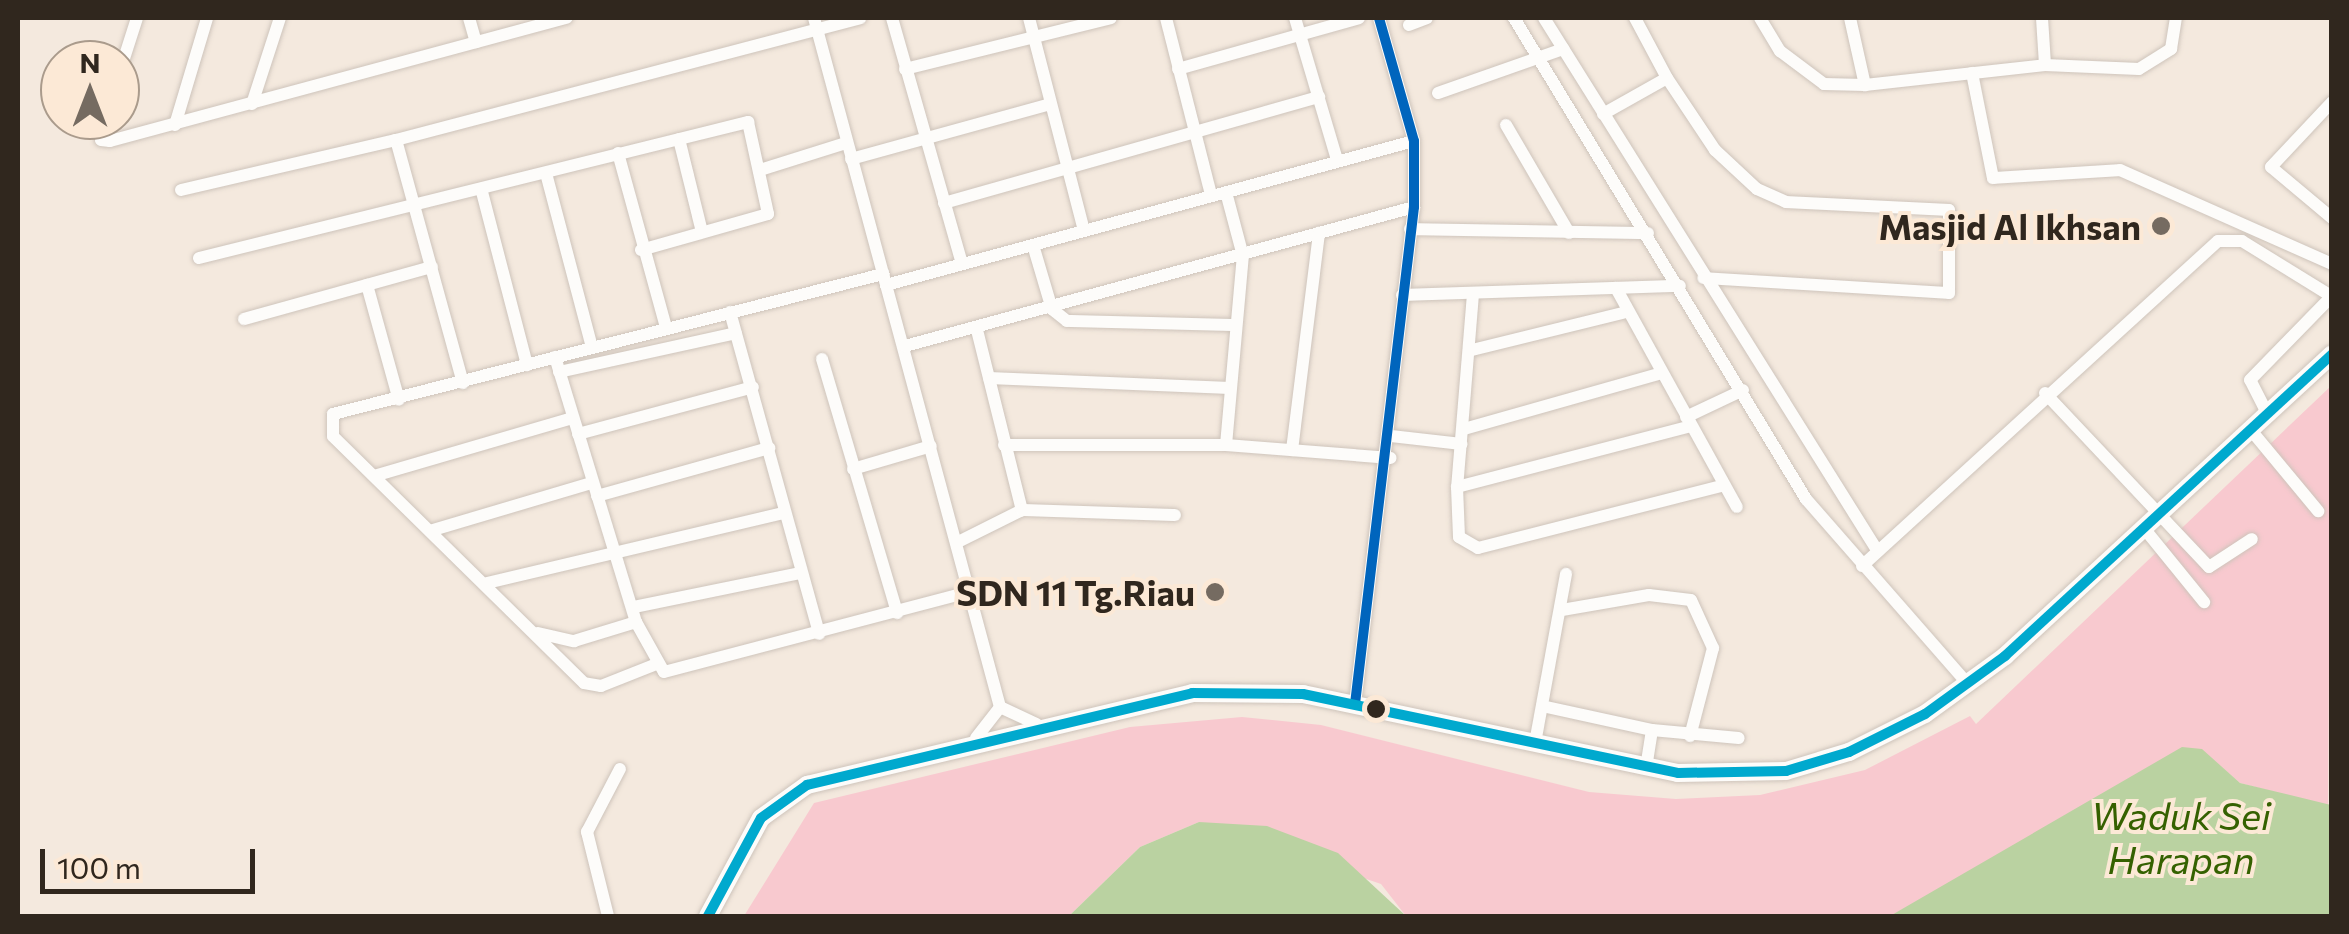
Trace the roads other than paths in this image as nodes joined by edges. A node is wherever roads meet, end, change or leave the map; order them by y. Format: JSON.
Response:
{"nodes":[{"id":1,"x":207,"y":18,"type":"edge"},
{"id":2,"x":280,"y":18,"type":"edge"},
{"id":3,"x":469,"y":18,"type":"edge"},
{"id":4,"x":567,"y":18,"type":"edge"},
{"id":5,"x":860,"y":18,"type":"edge"},
{"id":6,"x":892,"y":18,"type":"edge"},
{"id":7,"x":1029,"y":18,"type":"edge"},
{"id":8,"x":1111,"y":18,"type":"edge"},
{"id":9,"x":1166,"y":18,"type":"edge"},
{"id":10,"x":1295,"y":18,"type":"edge"},
{"id":11,"x":1359,"y":18,"type":"edge"},
{"id":12,"x":1379,"y":18,"type":"edge"},
{"id":13,"x":1427,"y":18,"type":"edge"},
{"id":14,"x":1514,"y":18,"type":"edge"},
{"id":15,"x":1544,"y":18,"type":"edge"},
{"id":16,"x":1635,"y":18,"type":"edge"},
{"id":17,"x":1760,"y":18,"type":"edge"},
{"id":18,"x":1850,"y":18,"type":"edge"},
{"id":19,"x":2042,"y":18,"type":"edge"},
{"id":20,"x":2176,"y":18,"type":"edge"},
{"id":21,"x":816,"y":24,"type":"edge"},
{"id":22,"x":1408,"y":26,"type":"dead end"},
{"id":23,"x":1300,"y":35,"type":"junction"},
{"id":24,"x":1034,"y":38,"type":"junction"},
{"id":25,"x":476,"y":42,"type":"junction"},
{"id":26,"x":1563,"y":49,"type":"junction"},
{"id":27,"x":1536,"y":56,"type":"junction"},
{"id":28,"x":2045,"y":65,"type":"junction"},
{"id":29,"x":1178,"y":69,"type":"junction"},
{"id":30,"x":906,"y":70,"type":"junction"},
{"id":31,"x":1972,"y":73,"type":"junction"},
{"id":32,"x":1667,"y":78,"type":"junction"},
{"id":33,"x":1865,"y":86,"type":"junction"},
{"id":34,"x":1438,"y":93,"type":"dead end"},
{"id":35,"x":1319,"y":96,"type":"junction"},
{"id":36,"x":2332,"y":102,"type":"edge"},
{"id":37,"x":252,"y":104,"type":"junction"},
{"id":38,"x":1050,"y":104,"type":"junction"},
{"id":39,"x":1603,"y":114,"type":"junction"},
{"id":40,"x":175,"y":125,"type":"junction"},
{"id":41,"x":1506,"y":125,"type":"dead end"},
{"id":42,"x":140,"y":134,"type":"edge"},
{"id":43,"x":1192,"y":136,"type":"junction"},
{"id":44,"x":924,"y":138,"type":"junction"},
{"id":45,"x":679,"y":139,"type":"junction"},
{"id":46,"x":396,"y":140,"type":"junction"},
{"id":47,"x":1414,"y":142,"type":"junction"},
{"id":48,"x":846,"y":143,"type":"junction"},
{"id":49,"x":618,"y":153,"type":"junction"},
{"id":50,"x":851,"y":158,"type":"junction"},
{"id":51,"x":1336,"y":160,"type":"junction"},
{"id":52,"x":1067,"y":168,"type":"junction"},
{"id":53,"x":760,"y":170,"type":"junction"},
{"id":54,"x":547,"y":177,"type":"junction"},
{"id":55,"x":180,"y":190,"type":"dead end"},
{"id":56,"x":482,"y":192,"type":"junction"},
{"id":57,"x":1226,"y":192,"type":"junction"},
{"id":58,"x":1211,"y":195,"type":"junction"},
{"id":59,"x":944,"y":202,"type":"junction"},
{"id":60,"x":1414,"y":207,"type":"junction"},
{"id":61,"x":417,"y":209,"type":"junction"},
{"id":62,"x":2332,"y":218,"type":"edge"},
{"id":63,"x":1410,"y":229,"type":"junction"},
{"id":64,"x":1084,"y":230,"type":"junction"},
{"id":65,"x":702,"y":232,"type":"junction"},
{"id":66,"x":1319,"y":233,"type":"junction"},
{"id":67,"x":1569,"y":233,"type":"junction"},
{"id":68,"x":1648,"y":233,"type":"junction"},
{"id":69,"x":1032,"y":245,"type":"junction"},
{"id":70,"x":641,"y":250,"type":"junction"},
{"id":71,"x":1243,"y":256,"type":"junction"},
{"id":72,"x":199,"y":258,"type":"dead end"},
{"id":73,"x":962,"y":263,"type":"junction"},
{"id":74,"x":2332,"y":264,"type":"edge"},
{"id":75,"x":432,"y":266,"type":"junction"},
{"id":76,"x":1703,"y":278,"type":"junction"},
{"id":77,"x":885,"y":280,"type":"junction"},
{"id":78,"x":367,"y":284,"type":"junction"},
{"id":79,"x":1680,"y":286,"type":"junction"},
{"id":80,"x":1616,"y":288,"type":"junction"},
{"id":81,"x":1402,"y":294,"type":"junction"},
{"id":82,"x":1473,"y":294,"type":"junction"},
{"id":83,"x":2331,"y":296,"type":"edge"},
{"id":84,"x":1052,"y":309,"type":"junction"},
{"id":85,"x":730,"y":312,"type":"junction"},
{"id":86,"x":1624,"y":312,"type":"junction"},
{"id":87,"x":244,"y":319,"type":"dead end"},
{"id":88,"x":1236,"y":326,"type":"junction"},
{"id":89,"x":666,"y":327,"type":"junction"},
{"id":90,"x":977,"y":330,"type":"junction"},
{"id":91,"x":736,"y":332,"type":"junction"},
{"id":92,"x":592,"y":346,"type":"junction"},
{"id":93,"x":905,"y":346,"type":"junction"},
{"id":94,"x":1472,"y":350,"type":"junction"},
{"id":95,"x":2332,"y":354,"type":"edge"},
{"id":96,"x":556,"y":357,"type":"junction"},
{"id":97,"x":822,"y":359,"type":"dead end"},
{"id":98,"x":526,"y":365,"type":"junction"},
{"id":99,"x":558,"y":372,"type":"junction"},
{"id":100,"x":1658,"y":374,"type":"junction"},
{"id":101,"x":989,"y":378,"type":"junction"},
{"id":102,"x":463,"y":383,"type":"junction"},
{"id":103,"x":753,"y":387,"type":"junction"},
{"id":104,"x":1230,"y":388,"type":"junction"},
{"id":105,"x":1743,"y":390,"type":"junction"},
{"id":106,"x":2044,"y":393,"type":"junction"},
{"id":107,"x":398,"y":400,"type":"junction"},
{"id":108,"x":2267,"y":413,"type":"junction"},
{"id":109,"x":572,"y":418,"type":"junction"},
{"id":110,"x":1688,"y":422,"type":"junction"},
{"id":111,"x":1464,"y":429,"type":"junction"},
{"id":112,"x":2250,"y":429,"type":"junction"},
{"id":113,"x":578,"y":434,"type":"junction"},
{"id":114,"x":1391,"y":436,"type":"junction"},
{"id":115,"x":1462,"y":444,"type":"junction"},
{"id":116,"x":1004,"y":445,"type":"junction"},
{"id":117,"x":1226,"y":445,"type":"junction"},
{"id":118,"x":931,"y":446,"type":"junction"},
{"id":119,"x":769,"y":448,"type":"junction"},
{"id":120,"x":1292,"y":450,"type":"junction"},
{"id":121,"x":1390,"y":458,"type":"junction"},
{"id":122,"x":853,"y":469,"type":"junction"},
{"id":123,"x":374,"y":476,"type":"junction"},
{"id":124,"x":1722,"y":486,"type":"junction"},
{"id":125,"x":1458,"y":487,"type":"junction"},
{"id":126,"x":594,"y":490,"type":"junction"},
{"id":127,"x":1736,"y":507,"type":"dead end"},
{"id":128,"x":1022,"y":510,"type":"junction"},
{"id":129,"x":2318,"y":511,"type":"dead end"},
{"id":130,"x":784,"y":513,"type":"junction"},
{"id":131,"x":2159,"y":513,"type":"junction"},
{"id":132,"x":1175,"y":515,"type":"dead end"},
{"id":133,"x":2143,"y":527,"type":"junction"},
{"id":134,"x":433,"y":530,"type":"junction"},
{"id":135,"x":2252,"y":539,"type":"dead end"},
{"id":136,"x":958,"y":542,"type":"junction"},
{"id":137,"x":617,"y":546,"type":"junction"},
{"id":138,"x":1877,"y":550,"type":"junction"},
{"id":139,"x":1862,"y":566,"type":"junction"},
{"id":140,"x":800,"y":573,"type":"junction"},
{"id":141,"x":1566,"y":574,"type":"dead end"},
{"id":142,"x":486,"y":583,"type":"junction"},
{"id":143,"x":972,"y":592,"type":"junction"},
{"id":144,"x":2204,"y":602,"type":"dead end"},
{"id":145,"x":1562,"y":610,"type":"junction"},
{"id":146,"x":897,"y":612,"type":"junction"},
{"id":147,"x":635,"y":614,"type":"junction"},
{"id":148,"x":531,"y":630,"type":"junction"},
{"id":149,"x":819,"y":634,"type":"junction"},
{"id":150,"x":654,"y":665,"type":"junction"},
{"id":151,"x":1968,"y":684,"type":"junction"},
{"id":152,"x":1356,"y":704,"type":"junction"},
{"id":153,"x":1542,"y":706,"type":"junction"},
{"id":154,"x":1000,"y":707,"type":"junction"},
{"id":155,"x":1036,"y":724,"type":"junction"},
{"id":156,"x":1652,"y":730,"type":"junction"},
{"id":157,"x":1690,"y":736,"type":"junction"},
{"id":158,"x":976,"y":738,"type":"junction"},
{"id":159,"x":1738,"y":738,"type":"dead end"},
{"id":160,"x":1535,"y":742,"type":"junction"},
{"id":161,"x":620,"y":768,"type":"dead end"},
{"id":162,"x":1646,"y":768,"type":"junction"},
{"id":163,"x":608,"y":916,"type":"edge"},
{"id":164,"x":708,"y":916,"type":"edge"}],
"edges":[{"from":1,"to":40,"type":"street"},
{"from":2,"to":37,"type":"street"},
{"from":3,"to":25,"type":"street"},
{"from":4,"to":25,"type":"street"},
{"from":5,"to":21,"type":"street"},
{"from":6,"to":30,"type":"street"},
{"from":7,"to":24,"type":"street"},
{"from":8,"to":24,"type":"street"},
{"from":9,"to":29,"type":"street"},
{"from":10,"to":23,"type":"street"},
{"from":11,"to":23,"type":"street"},
{"from":12,"to":47,"type":"street"},
{"from":13,"to":22,"type":"street"},
{"from":14,"to":27,"type":"street"},
{"from":15,"to":26,"type":"street"},
{"from":16,"to":32,"type":"street"},
{"from":17,"to":33,"type":"street"},
{"from":18,"to":33,"type":"street"},
{"from":19,"to":28,"type":"street"},
{"from":20,"to":28,"type":"street"},
{"from":21,"to":46,"type":"street"},
{"from":21,"to":48,"type":"street"},
{"from":23,"to":29,"type":"street"},
{"from":23,"to":35,"type":"street"},
{"from":24,"to":30,"type":"street"},
{"from":24,"to":38,"type":"street"},
{"from":25,"to":37,"type":"street"},
{"from":26,"to":27,"type":"street"},
{"from":26,"to":39,"type":"street"},
{"from":27,"to":34,"type":"street"},
{"from":27,"to":68,"type":"street"},
{"from":28,"to":31,"type":"street"},
{"from":29,"to":43,"type":"street"},
{"from":30,"to":44,"type":"street"},
{"from":31,"to":33,"type":"street"},
{"from":31,"to":74,"type":"street"},
{"from":32,"to":39,"type":"street"},
{"from":32,"to":76,"type":"street"},
{"from":35,"to":43,"type":"street"},
{"from":35,"to":51,"type":"street"},
{"from":36,"to":62,"type":"street"},
{"from":37,"to":40,"type":"street"},
{"from":38,"to":44,"type":"street"},
{"from":38,"to":52,"type":"street"},
{"from":39,"to":76,"type":"street"},
{"from":40,"to":42,"type":"street"},
{"from":41,"to":67,"type":"street"},
{"from":43,"to":52,"type":"street"},
{"from":43,"to":58,"type":"street"},
{"from":44,"to":50,"type":"street"},
{"from":44,"to":59,"type":"street"},
{"from":45,"to":49,"type":"street"},
{"from":45,"to":53,"type":"street"},
{"from":45,"to":65,"type":"street"},
{"from":46,"to":55,"type":"street"},
{"from":46,"to":61,"type":"street"},
{"from":47,"to":51,"type":"street"},
{"from":47,"to":60,"type":"street"},
{"from":48,"to":50,"type":"street"},
{"from":48,"to":53,"type":"street"},
{"from":49,"to":54,"type":"street"},
{"from":49,"to":70,"type":"street"},
{"from":50,"to":77,"type":"street"},
{"from":51,"to":57,"type":"street"},
{"from":52,"to":59,"type":"street"},
{"from":52,"to":64,"type":"street"},
{"from":53,"to":65,"type":"street"},
{"from":54,"to":56,"type":"street"},
{"from":54,"to":92,"type":"street"},
{"from":56,"to":61,"type":"street"},
{"from":56,"to":98,"type":"street"},
{"from":57,"to":58,"type":"street"},
{"from":57,"to":71,"type":"street"},
{"from":58,"to":64,"type":"street"},
{"from":59,"to":73,"type":"street"},
{"from":60,"to":63,"type":"street"},
{"from":60,"to":66,"type":"street"},
{"from":61,"to":72,"type":"street"},
{"from":61,"to":75,"type":"street"},
{"from":63,"to":67,"type":"street"},
{"from":63,"to":81,"type":"street"},
{"from":64,"to":69,"type":"street"},
{"from":65,"to":70,"type":"street"},
{"from":66,"to":71,"type":"street"},
{"from":66,"to":120,"type":"street"},
{"from":67,"to":68,"type":"street"},
{"from":68,"to":79,"type":"street"},
{"from":69,"to":73,"type":"street"},
{"from":69,"to":84,"type":"street"},
{"from":70,"to":89,"type":"street"},
{"from":71,"to":84,"type":"street"},
{"from":71,"to":88,"type":"street"},
{"from":73,"to":77,"type":"street"},
{"from":75,"to":78,"type":"street"},
{"from":75,"to":102,"type":"street"},
{"from":76,"to":138,"type":"street"},
{"from":77,"to":85,"type":"street"},
{"from":77,"to":93,"type":"street"},
{"from":78,"to":87,"type":"street"},
{"from":78,"to":107,"type":"street"},
{"from":79,"to":80,"type":"street"},
{"from":79,"to":105,"type":"street"},
{"from":80,"to":82,"type":"street"},
{"from":80,"to":86,"type":"street"},
{"from":81,"to":82,"type":"street"},
{"from":81,"to":114,"type":"street"},
{"from":82,"to":94,"type":"street"},
{"from":83,"to":106,"type":"street"},
{"from":83,"to":108,"type":"street"},
{"from":84,"to":88,"type":"street"},
{"from":84,"to":90,"type":"street"},
{"from":85,"to":89,"type":"street"},
{"from":85,"to":91,"type":"street"},
{"from":86,"to":94,"type":"street"},
{"from":86,"to":100,"type":"street"},
{"from":88,"to":104,"type":"street"},
{"from":89,"to":92,"type":"street"},
{"from":90,"to":93,"type":"street"},
{"from":90,"to":101,"type":"street"},
{"from":91,"to":99,"type":"street"},
{"from":91,"to":103,"type":"street"},
{"from":92,"to":96,"type":"street"},
{"from":93,"to":118,"type":"street"},
{"from":94,"to":111,"type":"street"},
{"from":95,"to":108,"type":"main road"},
{"from":96,"to":98,"type":"street"},
{"from":96,"to":99,"type":"street"},
{"from":97,"to":122,"type":"street"},
{"from":98,"to":102,"type":"street"},
{"from":99,"to":109,"type":"street"},
{"from":100,"to":110,"type":"street"},
{"from":100,"to":111,"type":"street"},
{"from":101,"to":104,"type":"street"},
{"from":101,"to":116,"type":"street"},
{"from":102,"to":107,"type":"street"},
{"from":103,"to":113,"type":"street"},
{"from":103,"to":119,"type":"street"},
{"from":104,"to":117,"type":"street"},
{"from":105,"to":110,"type":"street"},
{"from":105,"to":139,"type":"street"},
{"from":106,"to":131,"type":"street"},
{"from":106,"to":138,"type":"street"},
{"from":107,"to":123,"type":"street"},
{"from":108,"to":112,"type":"main road"},
{"from":109,"to":113,"type":"street"},
{"from":109,"to":123,"type":"street"},
{"from":110,"to":124,"type":"street"},
{"from":110,"to":125,"type":"street"},
{"from":111,"to":115,"type":"street"},
{"from":112,"to":129,"type":"street"},
{"from":112,"to":131,"type":"main road"},
{"from":113,"to":126,"type":"street"},
{"from":114,"to":115,"type":"street"},
{"from":114,"to":121,"type":"street"},
{"from":115,"to":125,"type":"street"},
{"from":116,"to":117,"type":"street"},
{"from":116,"to":128,"type":"street"},
{"from":117,"to":120,"type":"street"},
{"from":118,"to":122,"type":"street"},
{"from":118,"to":136,"type":"street"},
{"from":119,"to":126,"type":"street"},
{"from":119,"to":130,"type":"street"},
{"from":120,"to":121,"type":"street"},
{"from":121,"to":152,"type":"street"},
{"from":122,"to":146,"type":"street"},
{"from":123,"to":134,"type":"street"},
{"from":124,"to":125,"type":"street"},
{"from":124,"to":127,"type":"street"},
{"from":126,"to":134,"type":"street"},
{"from":126,"to":137,"type":"street"},
{"from":128,"to":132,"type":"street"},
{"from":128,"to":136,"type":"street"},
{"from":130,"to":137,"type":"street"},
{"from":130,"to":140,"type":"street"},
{"from":131,"to":133,"type":"main road"},
{"from":131,"to":135,"type":"street"},
{"from":133,"to":144,"type":"street"},
{"from":133,"to":151,"type":"main road"},
{"from":134,"to":142,"type":"street"},
{"from":136,"to":143,"type":"street"},
{"from":137,"to":142,"type":"street"},
{"from":137,"to":147,"type":"street"},
{"from":138,"to":139,"type":"street"},
{"from":139,"to":151,"type":"street"},
{"from":140,"to":147,"type":"street"},
{"from":140,"to":149,"type":"street"},
{"from":141,"to":145,"type":"street"},
{"from":142,"to":148,"type":"street"},
{"from":143,"to":146,"type":"street"},
{"from":143,"to":154,"type":"street"},
{"from":145,"to":153,"type":"street"},
{"from":145,"to":157,"type":"street"},
{"from":146,"to":149,"type":"street"},
{"from":147,"to":148,"type":"street"},
{"from":147,"to":150,"type":"street"},
{"from":148,"to":150,"type":"street"},
{"from":149,"to":150,"type":"street"},
{"from":151,"to":162,"type":"main road"},
{"from":152,"to":155,"type":"main road"},
{"from":152,"to":160,"type":"main road"},
{"from":153,"to":156,"type":"street"},
{"from":153,"to":160,"type":"street"},
{"from":154,"to":155,"type":"street"},
{"from":154,"to":158,"type":"street"},
{"from":155,"to":158,"type":"main road"},
{"from":156,"to":157,"type":"street"},
{"from":156,"to":162,"type":"street"},
{"from":157,"to":159,"type":"street"},
{"from":158,"to":164,"type":"main road"},
{"from":160,"to":162,"type":"main road"},
{"from":161,"to":163,"type":"street"}]}
